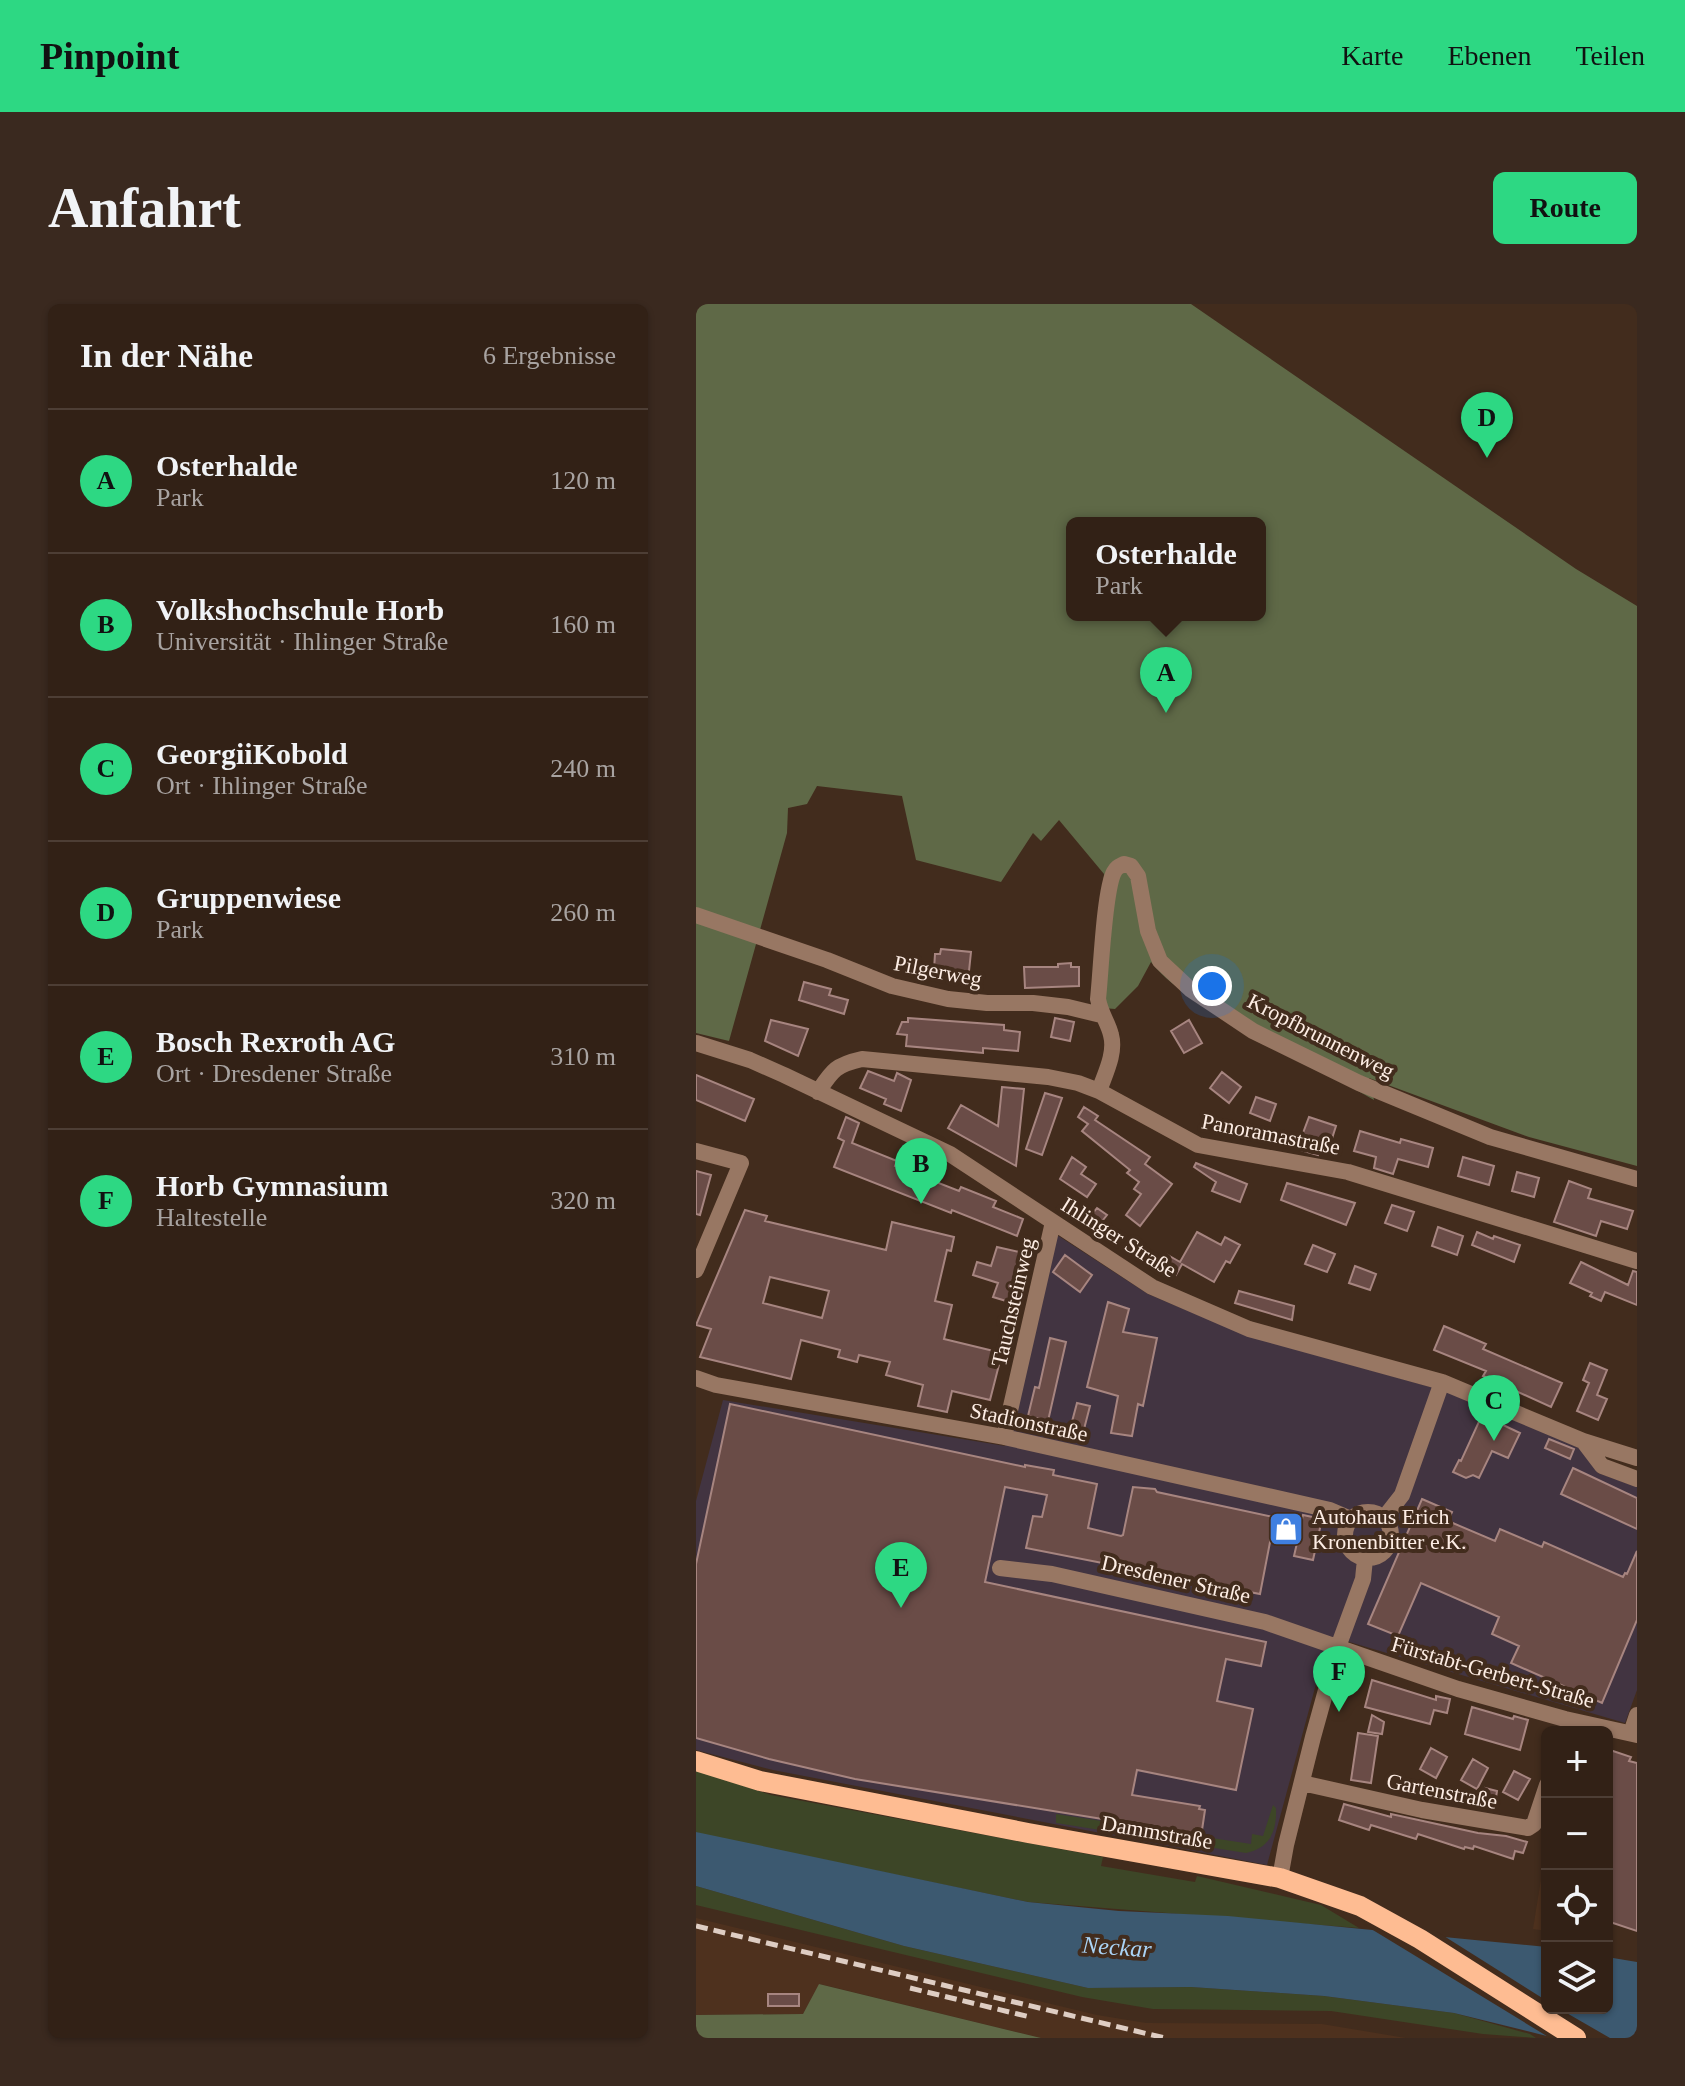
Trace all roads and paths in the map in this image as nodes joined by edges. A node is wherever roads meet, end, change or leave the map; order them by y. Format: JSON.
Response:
{"nodes":[{"id":1,"x":696,"y":915,"type":"edge"},
{"id":2,"x":1101,"y":1015,"type":"junction"},
{"id":3,"x":696,"y":1043,"type":"edge"},
{"id":4,"x":1099,"y":1091,"type":"junction"},
{"id":5,"x":818,"y":1092,"type":"junction"},
{"id":6,"x":696,"y":1151,"type":"edge"},
{"id":7,"x":1637,"y":1179,"type":"edge"},
{"id":8,"x":1053,"y":1222,"type":"junction"},
{"id":9,"x":1637,"y":1261,"type":"edge"},
{"id":10,"x":696,"y":1270,"type":"edge"},
{"id":11,"x":696,"y":1378,"type":"edge"},
{"id":12,"x":1442,"y":1382,"type":"junction"},
{"id":13,"x":1004,"y":1437,"type":"junction"},
{"id":14,"x":1583,"y":1441,"type":"junction"},
{"id":15,"x":1637,"y":1458,"type":"edge"},
{"id":16,"x":1637,"y":1479,"type":"edge"},
{"id":17,"x":1384,"y":1518,"type":"junction"},
{"id":18,"x":1351,"y":1519,"type":"junction"},
{"id":19,"x":1365,"y":1559,"type":"junction"},
{"id":20,"x":1000,"y":1568,"type":"dead end"},
{"id":21,"x":1338,"y":1647,"type":"junction"},
{"id":22,"x":1637,"y":1715,"type":"edge"},
{"id":23,"x":1563,"y":1725,"type":"edge"},
{"id":24,"x":1634,"y":1734,"type":"edge"},
{"id":25,"x":696,"y":1761,"type":"edge"},
{"id":26,"x":1302,"y":1783,"type":"junction"},
{"id":27,"x":1543,"y":1798,"type":"edge"},
{"id":28,"x":1280,"y":1878,"type":"junction"},
{"id":29,"x":1576,"y":2038,"type":"edge"}],
"edges":[{"from":1,"to":2,"type":"street","name":"Pilgerweg"},
{"from":2,"to":4,"type":"street"},
{"from":2,"to":7,"type":"street","name":"Kropfbrunnenweg"},
{"from":3,"to":5,"type":"street","name":"Ihlinger Straße"},
{"from":4,"to":5,"type":"street","name":"Panoramastraße"},
{"from":4,"to":9,"type":"street","name":"Panoramastraße"},
{"from":5,"to":8,"type":"street","name":"Ihlinger Straße"},
{"from":6,"to":10,"type":"street"},
{"from":8,"to":12,"type":"street","name":"Ihlinger Straße"},
{"from":8,"to":13,"type":"street","name":"Tauchsteinweg"},
{"from":11,"to":13,"type":"street","name":"Stadionstraße"},
{"from":12,"to":14,"type":"street","name":"Ihlinger Straße"},
{"from":12,"to":17,"type":"street"},
{"from":13,"to":18,"type":"street","name":"Stadionstraße"},
{"from":14,"to":15,"type":"street","name":"Ihlinger Straße"},
{"from":14,"to":16,"type":"street","name":"Ihlinger Straße"},
{"from":17,"to":18,"type":"street"},
{"from":17,"to":19,"type":"street"},
{"from":18,"to":19,"type":"street"},
{"from":19,"to":21,"type":"street"},
{"from":20,"to":21,"type":"street","name":"Dresdener Straße"},
{"from":21,"to":23,"type":"street","name":"Fürstabt-Gerbert-Straße"},
{"from":21,"to":26,"type":"street"},
{"from":22,"to":24,"type":"street"},
{"from":23,"to":24,"type":"street","name":"Fürstabt-Gerbert-Straße"},
{"from":25,"to":28,"type":"main road","name":"Dammstraße"},
{"from":26,"to":27,"type":"street","name":"Gartenstraße"},
{"from":26,"to":28,"type":"street"},
{"from":28,"to":29,"type":"main road","name":"Dammstraße"}]}
